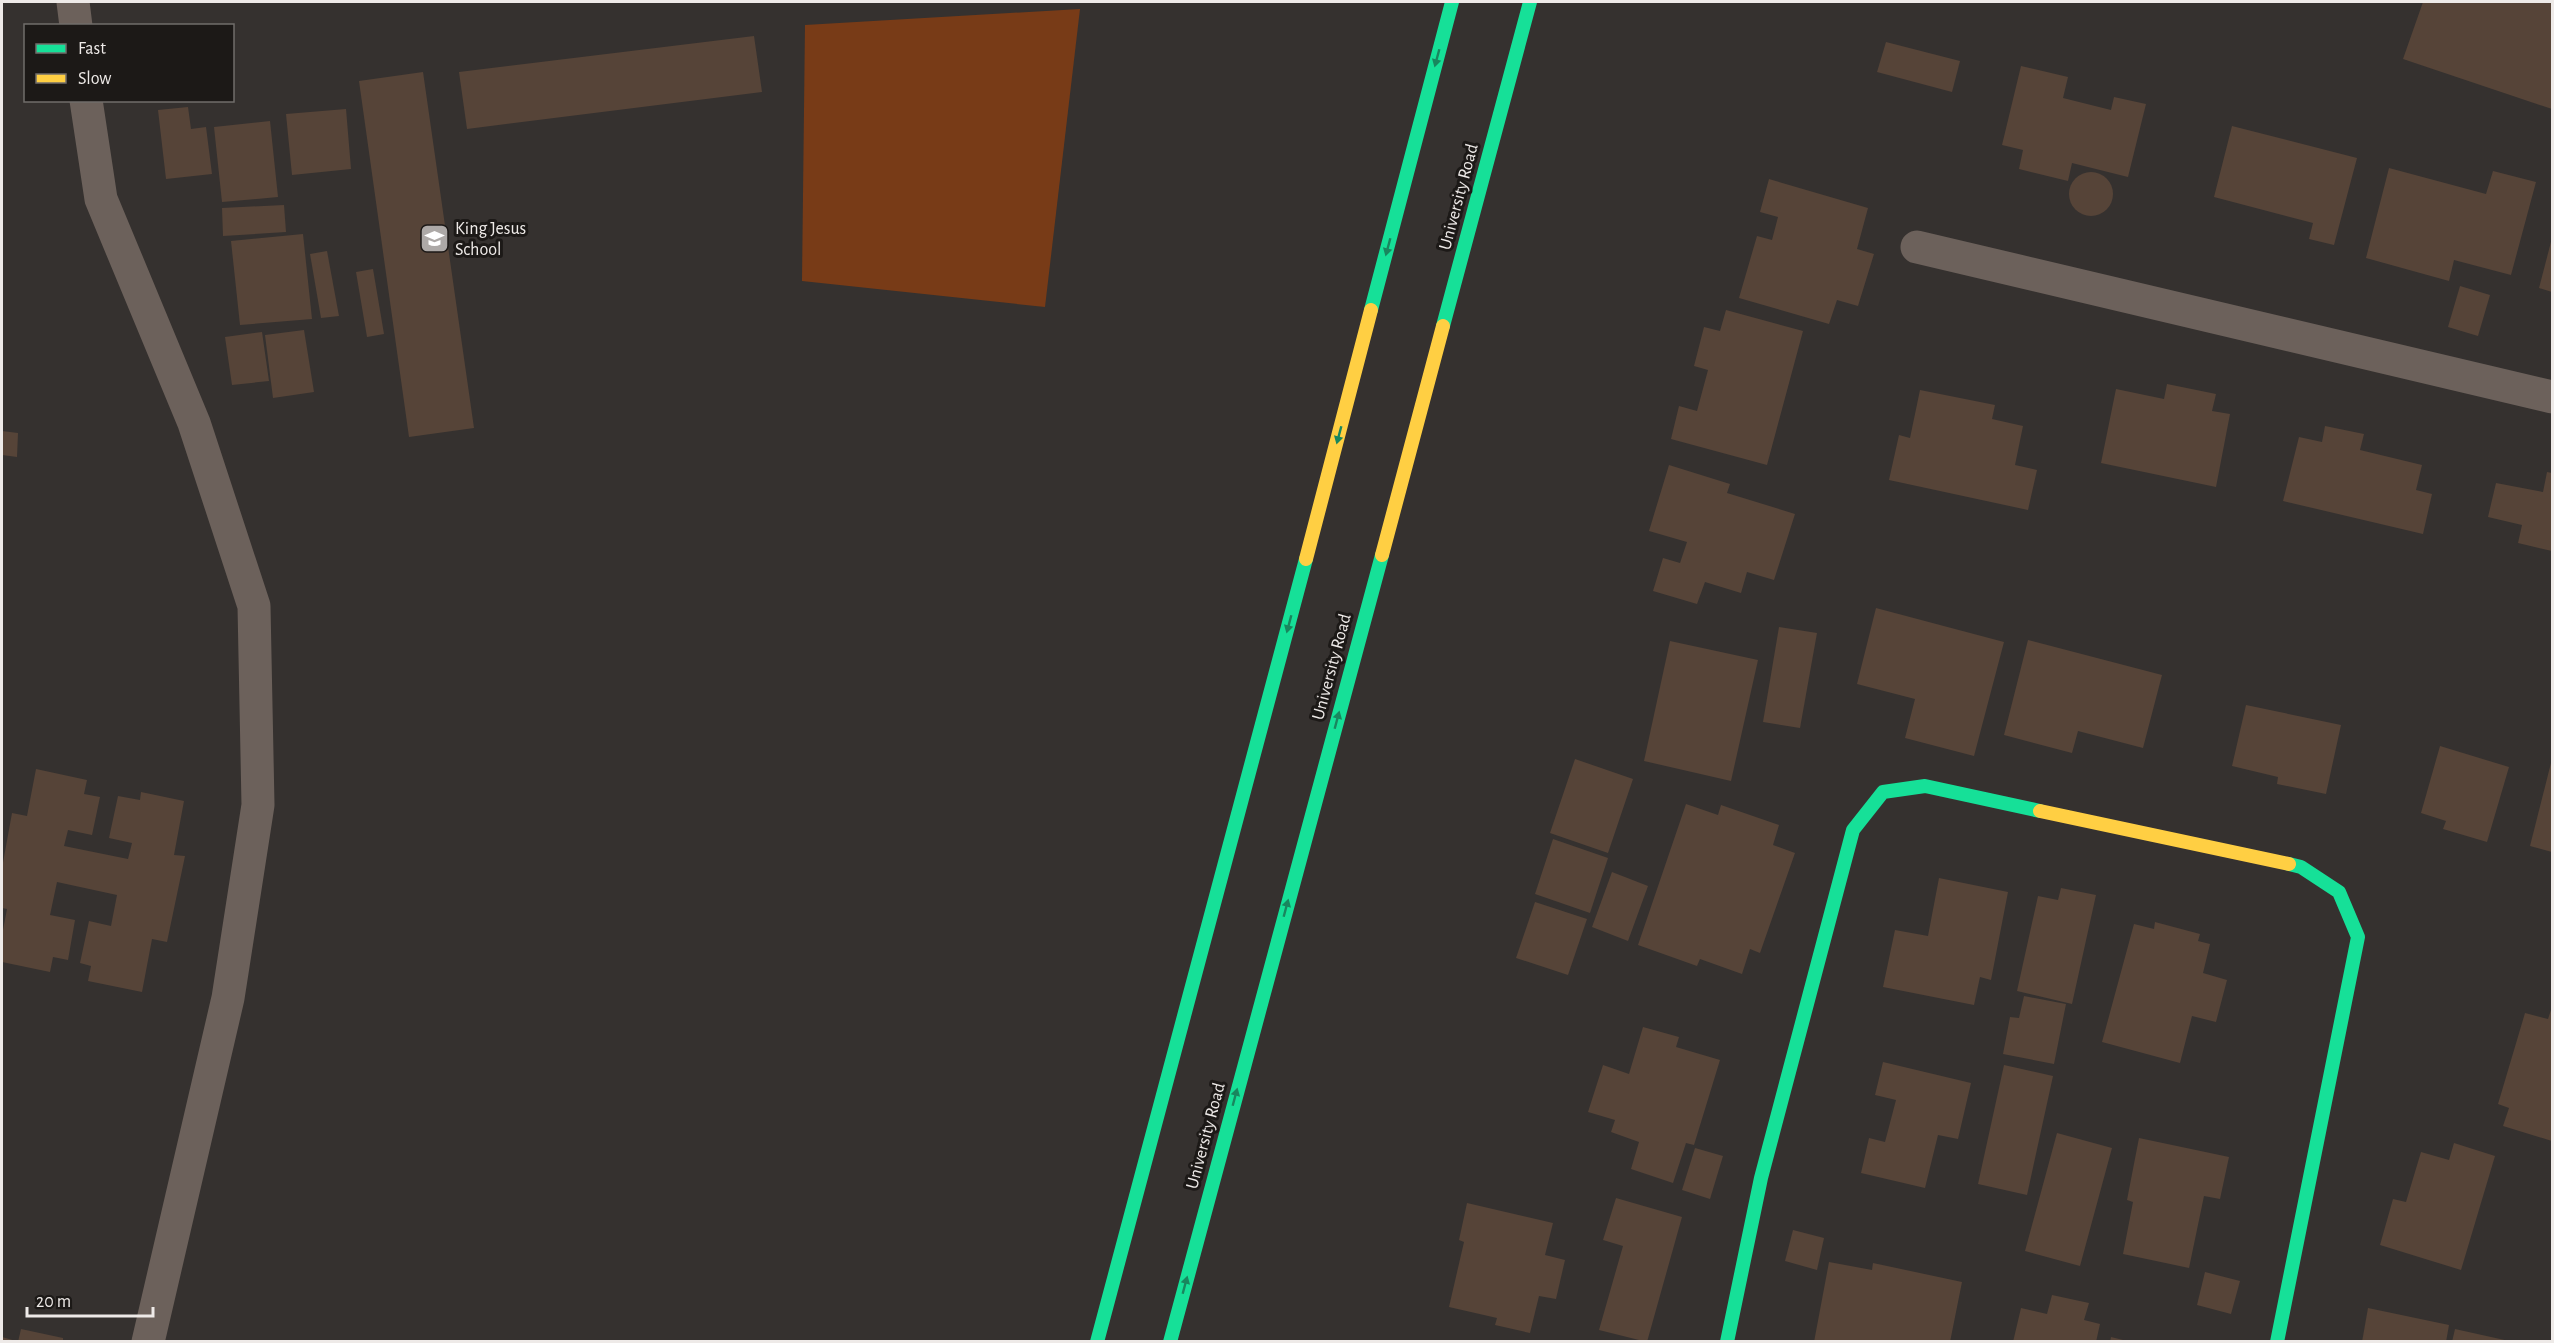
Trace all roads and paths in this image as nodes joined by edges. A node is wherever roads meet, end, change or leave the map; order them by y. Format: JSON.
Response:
{"nodes":[{"id":1,"x":73,"y":2,"type":"edge"},
{"id":2,"x":1452,"y":2,"type":"edge"},
{"id":3,"x":1530,"y":2,"type":"edge"},
{"id":4,"x":76,"y":24,"type":"edge"},
{"id":5,"x":86,"y":102,"type":"edge"},
{"id":6,"x":1917,"y":247,"type":"dead end"},
{"id":7,"x":2553,"y":397,"type":"edge"},
{"id":8,"x":148,"y":1341,"type":"edge"},
{"id":9,"x":1097,"y":1341,"type":"edge"},
{"id":10,"x":1170,"y":1341,"type":"edge"},
{"id":11,"x":1727,"y":1341,"type":"edge"},
{"id":12,"x":2277,"y":1341,"type":"edge"}],
"edges":[{"from":1,"to":4,"type":"street"},
{"from":2,"to":9,"type":"main road","one_way":true},
{"from":10,"to":3,"type":"main road","name":"University Road","one_way":true},
{"from":5,"to":8,"type":"street"},
{"from":6,"to":7,"type":"street"},
{"from":11,"to":12,"type":"main road"}]}
